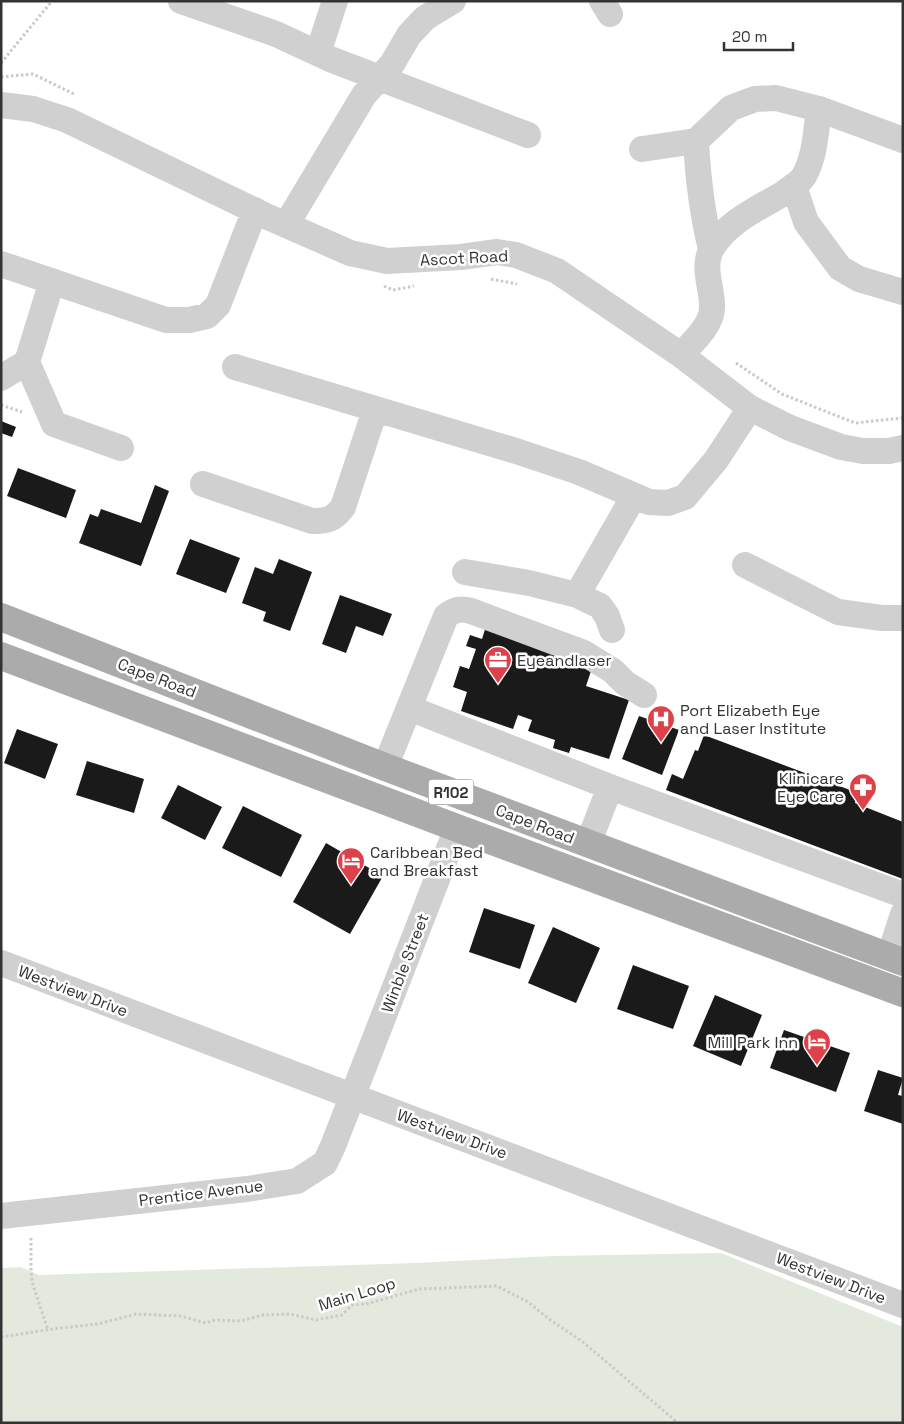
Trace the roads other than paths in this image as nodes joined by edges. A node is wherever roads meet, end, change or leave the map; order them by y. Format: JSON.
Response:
{"nodes":[{"id":1,"x":181,"y":1,"type":"edge"},
{"id":2,"x":335,"y":1,"type":"edge"},
{"id":3,"x":453,"y":1,"type":"edge"},
{"id":4,"x":318,"y":53,"type":"junction"},
{"id":5,"x":380,"y":78,"type":"junction"},
{"id":6,"x":1,"y":105,"type":"edge"},
{"id":7,"x":819,"y":109,"type":"junction"},
{"id":8,"x":528,"y":135,"type":"dead end"},
{"id":9,"x":903,"y":140,"type":"edge"},
{"id":10,"x":696,"y":141,"type":"junction"},
{"id":11,"x":642,"y":149,"type":"dead end"},
{"id":12,"x":794,"y":186,"type":"junction"},
{"id":13,"x":255,"y":210,"type":"junction"},
{"id":14,"x":286,"y":225,"type":"junction"},
{"id":15,"x":711,"y":249,"type":"junction"},
{"id":16,"x":1,"y":264,"type":"edge"},
{"id":17,"x":52,"y":281,"type":"junction"},
{"id":18,"x":903,"y":292,"type":"edge"},
{"id":19,"x":681,"y":355,"type":"junction"},
{"id":20,"x":27,"y":362,"type":"junction"},
{"id":21,"x":235,"y":367,"type":"dead end"},
{"id":22,"x":1,"y":378,"type":"edge"},
{"id":23,"x":750,"y":408,"type":"junction"},
{"id":24,"x":375,"y":410,"type":"junction"},
{"id":25,"x":121,"y":448,"type":"dead end"},
{"id":26,"x":903,"y":448,"type":"edge"},
{"id":27,"x":203,"y":484,"type":"dead end"},
{"id":28,"x":634,"y":496,"type":"junction"},
{"id":29,"x":745,"y":565,"type":"dead end"},
{"id":30,"x":465,"y":572,"type":"dead end"},
{"id":31,"x":578,"y":595,"type":"junction"},
{"id":32,"x":1,"y":617,"type":"edge"},
{"id":33,"x":903,"y":618,"type":"edge"},
{"id":34,"x":612,"y":630,"type":"dead end"},
{"id":35,"x":1,"y":656,"type":"edge"},
{"id":36,"x":644,"y":695,"type":"dead end"},
{"id":37,"x":410,"y":708,"type":"junction"},
{"id":38,"x":385,"y":767,"type":"junction"},
{"id":39,"x":610,"y":787,"type":"junction"},
{"id":40,"x":457,"y":828,"type":"junction"},
{"id":41,"x":588,"y":844,"type":"junction"},
{"id":42,"x":903,"y":895,"type":"edge"},
{"id":43,"x":903,"y":914,"type":"edge"},
{"id":44,"x":896,"y":959,"type":"edge"},
{"id":45,"x":1,"y":963,"type":"edge"},
{"id":46,"x":903,"y":993,"type":"edge"},
{"id":47,"x":352,"y":1097,"type":"junction"},
{"id":48,"x":1,"y":1216,"type":"edge"},
{"id":49,"x":903,"y":1306,"type":"edge"}],
"edges":[{"from":1,"to":4,"type":"street"},
{"from":2,"to":4,"type":"street"},
{"from":3,"to":5,"type":"street"},
{"from":4,"to":5,"type":"street"},
{"from":5,"to":8,"type":"street"},
{"from":5,"to":14,"type":"street"},
{"from":6,"to":13,"type":"street","name":"Ascot Road"},
{"from":7,"to":9,"type":"street"},
{"from":7,"to":10,"type":"street"},
{"from":7,"to":12,"type":"street"},
{"from":10,"to":11,"type":"street"},
{"from":10,"to":15,"type":"street"},
{"from":12,"to":15,"type":"street"},
{"from":12,"to":18,"type":"street"},
{"from":13,"to":14,"type":"street","name":"Ascot Road"},
{"from":13,"to":17,"type":"street"},
{"from":14,"to":19,"type":"street","name":"Ascot Road"},
{"from":15,"to":19,"type":"street"},
{"from":16,"to":17,"type":"street"},
{"from":17,"to":20,"type":"street"},
{"from":19,"to":23,"type":"street","name":"Ascot Road"},
{"from":20,"to":22,"type":"street"},
{"from":20,"to":25,"type":"street"},
{"from":21,"to":24,"type":"street"},
{"from":23,"to":26,"type":"street","name":"Ascot Road"},
{"from":23,"to":28,"type":"street"},
{"from":24,"to":27,"type":"street"},
{"from":24,"to":28,"type":"street"},
{"from":28,"to":31,"type":"street"},
{"from":29,"to":33,"type":"street"},
{"from":30,"to":31,"type":"street"},
{"from":31,"to":34,"type":"street"},
{"from":32,"to":38,"type":"main road","name":"Cape Road","number":"R102"},
{"from":35,"to":40,"type":"main road","name":"Cape Road","number":"R102"},
{"from":36,"to":37,"type":"street"},
{"from":37,"to":38,"type":"street"},
{"from":37,"to":39,"type":"street"},
{"from":38,"to":41,"type":"main road","name":"Cape Road","number":"R102"},
{"from":39,"to":41,"type":"street"},
{"from":39,"to":42,"type":"street"},
{"from":40,"to":46,"type":"main road","name":"Cape Road","number":"R102"},
{"from":40,"to":47,"type":"street","name":"Winble Street"},
{"from":41,"to":44,"type":"main road","name":"Cape Road","number":"R102"},
{"from":43,"to":44,"type":"street"},
{"from":45,"to":47,"type":"street","name":"Westview Drive"},
{"from":47,"to":48,"type":"street","name":"Prentice Avenue"},
{"from":47,"to":49,"type":"street","name":"Westview Drive"}]}
